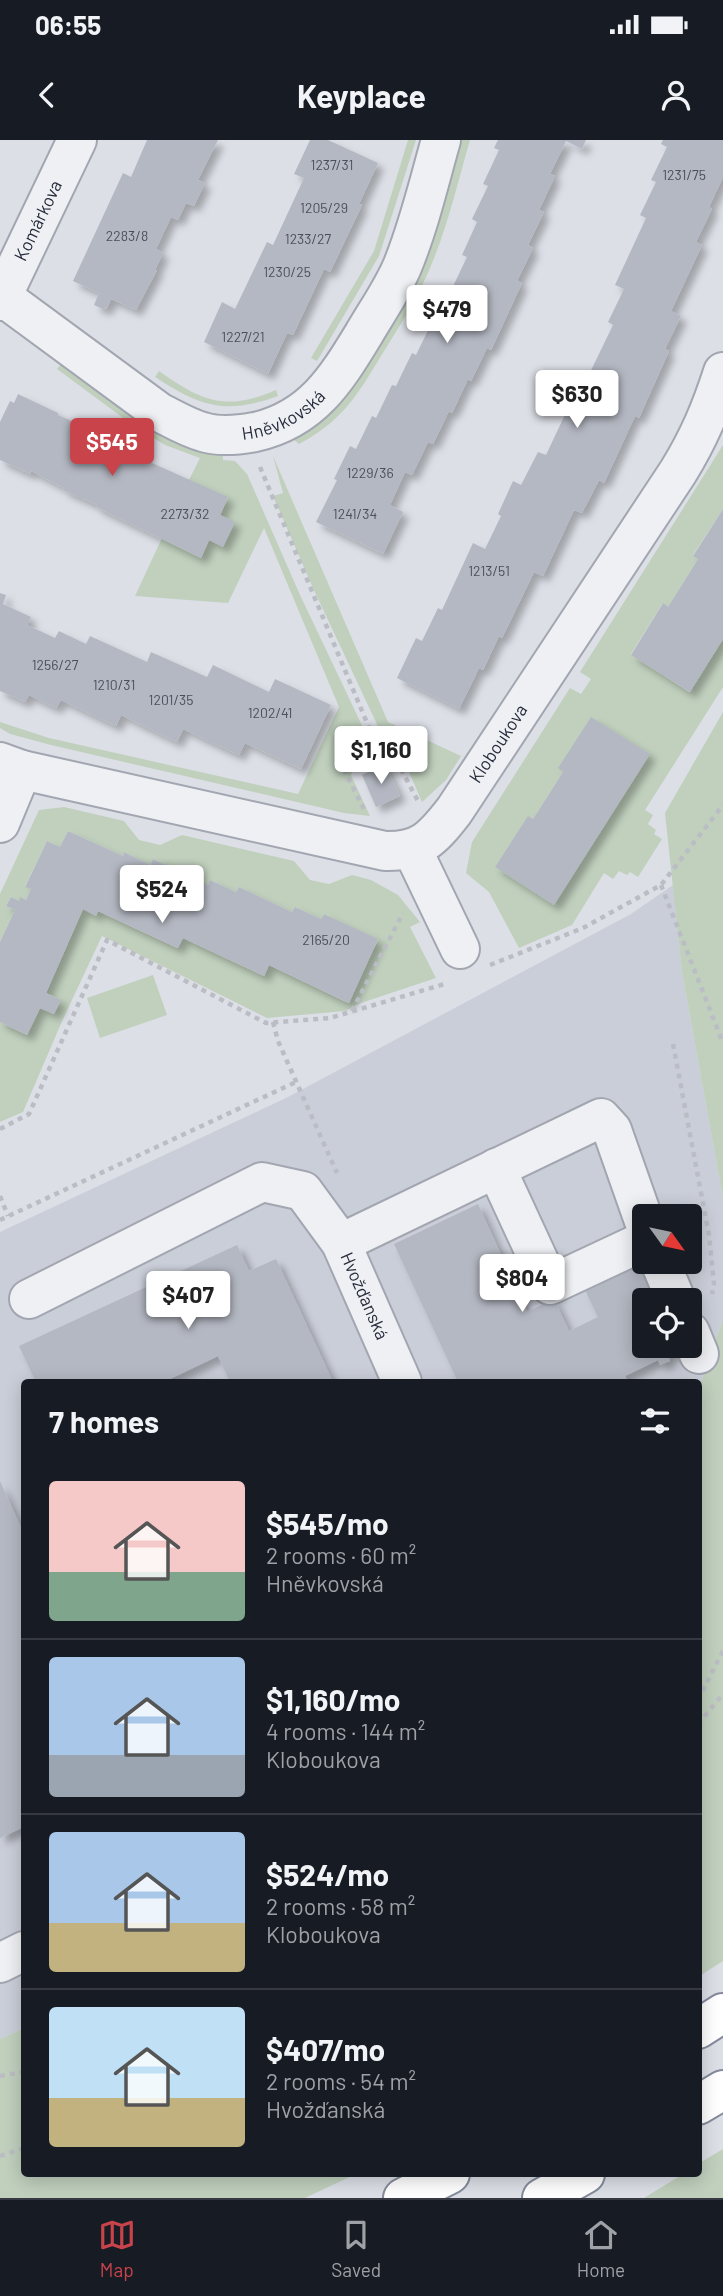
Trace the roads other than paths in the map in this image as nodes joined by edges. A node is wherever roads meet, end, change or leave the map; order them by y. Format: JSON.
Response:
{"nodes":[{"id":1,"x":77,"y":140,"type":"edge"},
{"id":2,"x":441,"y":140,"type":"edge"},
{"id":3,"x":1,"y":298,"type":"edge"},
{"id":4,"x":723,"y":372,"type":"edge"},
{"id":5,"x":11,"y":766,"type":"edge"},
{"id":6,"x":0,"y":823,"type":"edge"},
{"id":7,"x":411,"y":845,"type":"junction"},
{"id":8,"x":466,"y":961,"type":"road end"},
{"id":9,"x":496,"y":1168,"type":"junction"},
{"id":10,"x":638,"y":1204,"type":"edge"},
{"id":11,"x":331,"y":1229,"type":"junction"},
{"id":12,"x":632,"y":1247,"type":"edge"},
{"id":13,"x":671,"y":1274,"type":"edge"},
{"id":14,"x":685,"y":1288,"type":"edge"},
{"id":15,"x":29,"y":1299,"type":"dead end"},
{"id":16,"x":401,"y":1379,"type":"edge"},
{"id":17,"x":723,"y":2014,"type":"edge"},
{"id":18,"x":702,"y":2027,"type":"edge"},
{"id":19,"x":723,"y":2090,"type":"edge"},
{"id":20,"x":702,"y":2103,"type":"edge"},
{"id":21,"x":444,"y":2177,"type":"edge"},
{"id":22,"x":580,"y":2177,"type":"edge"},
{"id":23,"x":403,"y":2198,"type":"edge"},
{"id":24,"x":542,"y":2198,"type":"edge"}],
"edges":[{"from":1,"to":3,"type":"street","name":"Komárkova"},
{"from":2,"to":3,"type":"street","name":"Hněvkovská"},
{"from":4,"to":7,"type":"street","name":"Kloboukova"},
{"from":5,"to":6,"type":"street"},
{"from":5,"to":7,"type":"street"},
{"from":7,"to":8,"type":"street"},
{"from":9,"to":10,"type":"street"},
{"from":9,"to":11,"type":"street"},
{"from":9,"to":12,"type":"street"},
{"from":11,"to":15,"type":"street"},
{"from":11,"to":16,"type":"street","name":"Hvožďanská"},
{"from":13,"to":14,"type":"street"},
{"from":17,"to":18,"type":"highway"},
{"from":19,"to":20,"type":"highway"},
{"from":21,"to":23,"type":"highway"},
{"from":22,"to":24,"type":"highway"}]}
